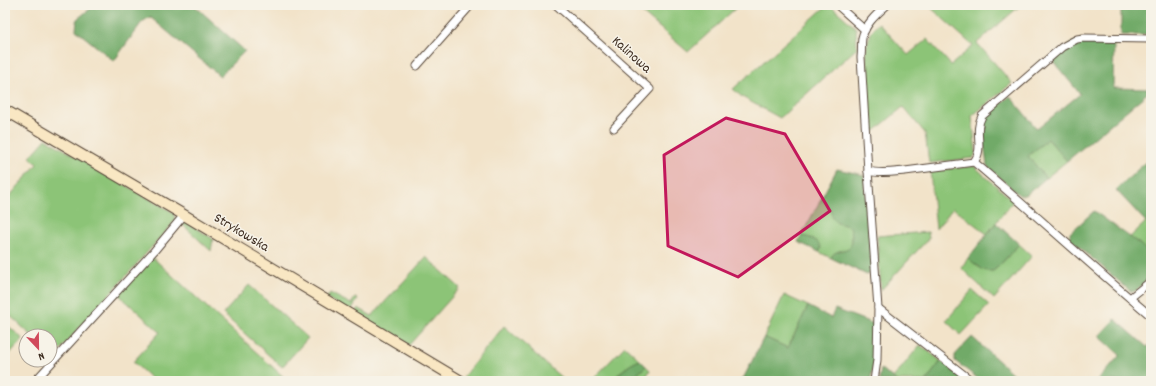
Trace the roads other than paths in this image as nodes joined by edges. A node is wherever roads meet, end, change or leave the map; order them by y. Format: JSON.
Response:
{"nodes":[{"id":1,"x":471,"y":5,"type":"edge"},
{"id":2,"x":556,"y":5,"type":"edge"},
{"id":3,"x":837,"y":5,"type":"edge"},
{"id":4,"x":887,"y":5,"type":"edge"},
{"id":5,"x":865,"y":30,"type":"junction"},
{"id":6,"x":1151,"y":39,"type":"edge"},
{"id":7,"x":417,"y":66,"type":"dead end"},
{"id":8,"x":5,"y":110,"type":"edge"},
{"id":9,"x":614,"y":128,"type":"dead end"},
{"id":10,"x":974,"y":162,"type":"junction"},
{"id":11,"x":868,"y":171,"type":"junction"},
{"id":12,"x":184,"y":216,"type":"junction"},
{"id":13,"x":1151,"y":281,"type":"edge"},
{"id":14,"x":1130,"y":298,"type":"junction"},
{"id":15,"x":878,"y":308,"type":"junction"},
{"id":16,"x":1151,"y":316,"type":"edge"},
{"id":17,"x":35,"y":381,"type":"edge"},
{"id":18,"x":461,"y":381,"type":"edge"},
{"id":19,"x":874,"y":381,"type":"edge"},
{"id":20,"x":972,"y":381,"type":"edge"}],
"edges":[{"from":1,"to":7,"type":"street"},
{"from":2,"to":9,"type":"street","name":"Kalinowa"},
{"from":3,"to":5,"type":"street"},
{"from":4,"to":5,"type":"street"},
{"from":5,"to":11,"type":"street"},
{"from":6,"to":10,"type":"street"},
{"from":8,"to":12,"type":"street","name":"Strykowska"},
{"from":10,"to":11,"type":"street"},
{"from":10,"to":14,"type":"street"},
{"from":11,"to":15,"type":"street"},
{"from":12,"to":17,"type":"street"},
{"from":12,"to":18,"type":"street","name":"Strykowska"},
{"from":13,"to":14,"type":"street"},
{"from":14,"to":16,"type":"street"},
{"from":15,"to":19,"type":"street"},
{"from":15,"to":20,"type":"street"}]}
